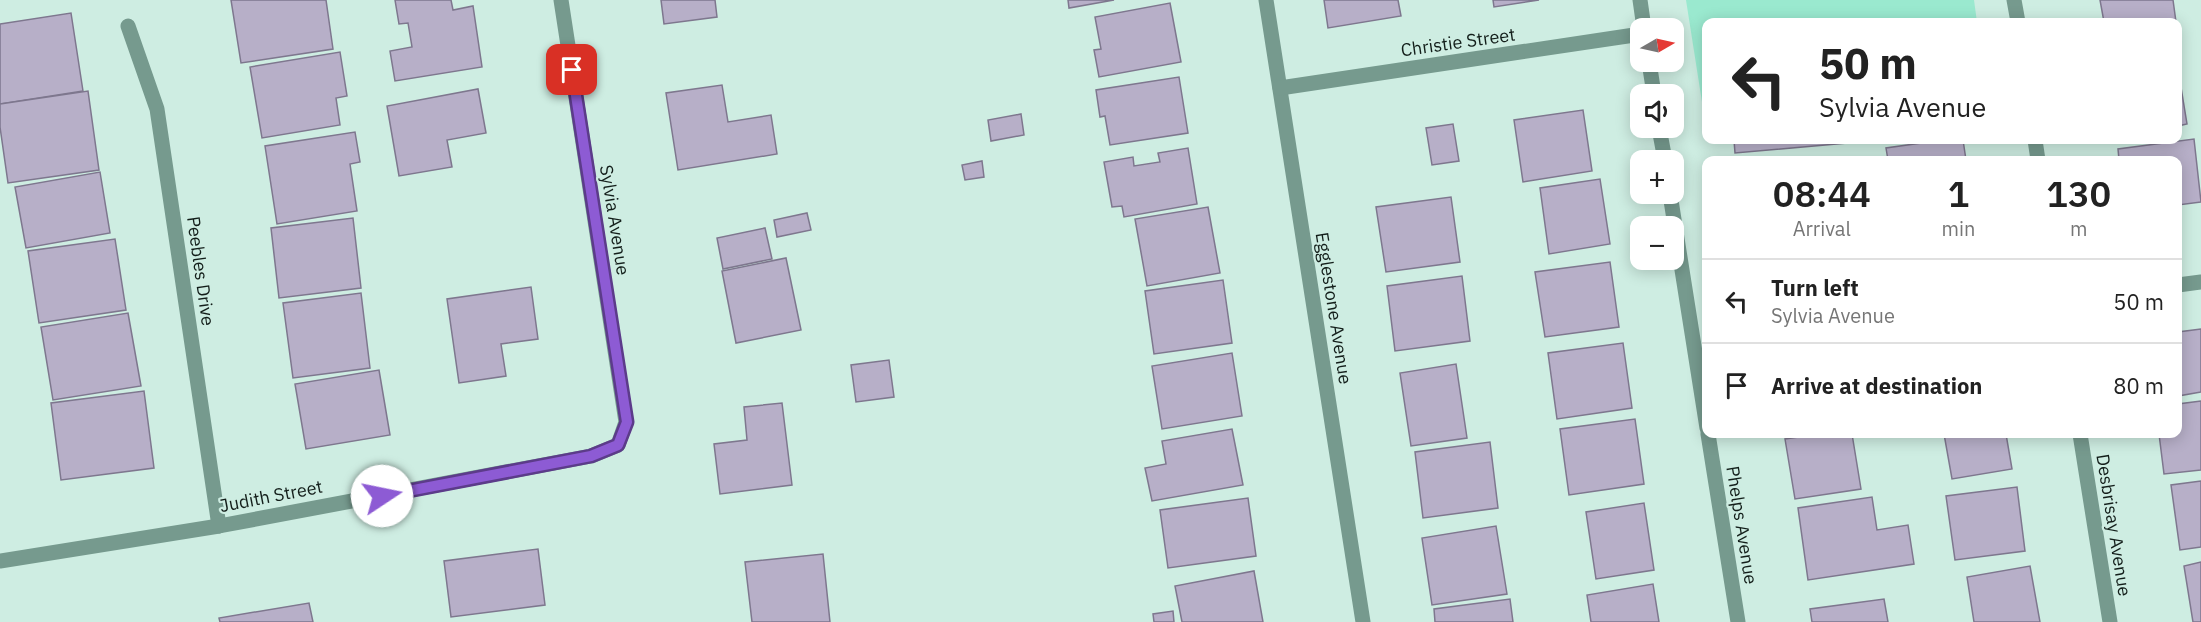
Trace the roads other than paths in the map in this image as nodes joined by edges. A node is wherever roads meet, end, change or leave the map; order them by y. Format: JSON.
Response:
{"nodes":[{"id":1,"x":561,"y":0,"type":"edge"},
{"id":2,"x":1266,"y":0,"type":"edge"},
{"id":3,"x":1640,"y":0,"type":"edge"},
{"id":4,"x":2014,"y":0,"type":"edge"},
{"id":5,"x":1643,"y":18,"type":"edge"},
{"id":6,"x":2017,"y":18,"type":"edge"},
{"id":7,"x":128,"y":26,"type":"dead end"},
{"id":8,"x":1630,"y":36,"type":"edge"},
{"id":9,"x":1280,"y":88,"type":"junction"},
{"id":10,"x":1672,"y":204,"type":"edge"},
{"id":11,"x":2201,"y":282,"type":"edge"},
{"id":12,"x":2182,"y":284,"type":"edge"},
{"id":13,"x":1702,"y":396,"type":"edge"},
{"id":14,"x":1709,"y":438,"type":"edge"},
{"id":15,"x":2081,"y":438,"type":"edge"},
{"id":16,"x":618,"y":445,"type":"joint"},
{"id":17,"x":219,"y":526,"type":"junction"},
{"id":18,"x":0,"y":561,"type":"edge"},
{"id":19,"x":1363,"y":622,"type":"edge"},
{"id":20,"x":1738,"y":622,"type":"edge"},
{"id":21,"x":2110,"y":622,"type":"edge"}],
"edges":[{"from":1,"to":16,"type":"street","name":"Sylvia Avenue"},
{"from":2,"to":9,"type":"street","name":"Egglestone Avenue"},
{"from":3,"to":5,"type":"street"},
{"from":4,"to":6,"type":"street"},
{"from":7,"to":17,"type":"street","name":"Peebles Drive"},
{"from":8,"to":9,"type":"street","name":"Christie Street"},
{"from":9,"to":19,"type":"street","name":"Egglestone Avenue"},
{"from":10,"to":13,"type":"street"},
{"from":11,"to":12,"type":"street"},
{"from":14,"to":20,"type":"street","name":"Phelps Avenue"},
{"from":15,"to":21,"type":"street","name":"Desbrisay Avenue"},
{"from":16,"to":17,"type":"street","name":"Judith Street"},
{"from":17,"to":18,"type":"street","name":"Judith Street"}]}
